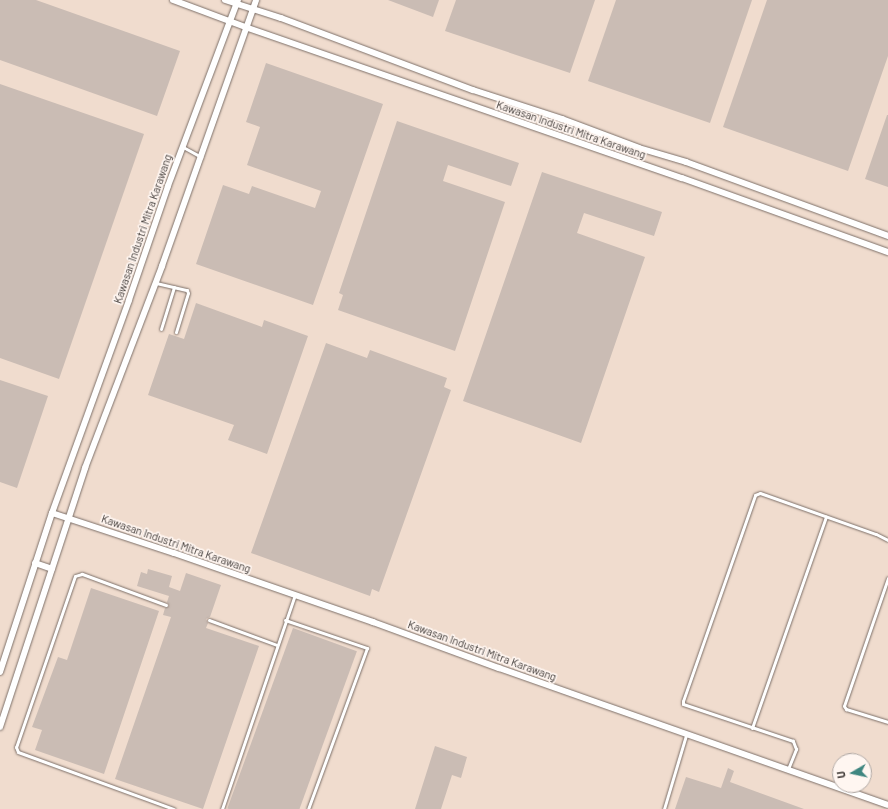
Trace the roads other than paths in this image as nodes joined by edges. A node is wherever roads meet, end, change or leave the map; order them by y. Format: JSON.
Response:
{"nodes":[{"id":1,"x":173,"y":0,"type":"edge"},
{"id":2,"x":225,"y":0,"type":"edge"},
{"id":3,"x":256,"y":0,"type":"edge"},
{"id":4,"x":237,"y":2,"type":"edge"},
{"id":5,"x":253,"y":9,"type":"junction"},
{"id":6,"x":229,"y":21,"type":"junction"},
{"id":7,"x":248,"y":28,"type":"junction"},
{"id":8,"x":183,"y":147,"type":"junction"},
{"id":9,"x":201,"y":157,"type":"junction"},
{"id":10,"x":888,"y":236,"type":"edge"},
{"id":11,"x":888,"y":252,"type":"edge"},
{"id":12,"x":156,"y":282,"type":"junction"},
{"id":13,"x":174,"y":287,"type":"junction"},
{"id":14,"x":161,"y":329,"type":"dead end"},
{"id":15,"x":176,"y":332,"type":"dead end"},
{"id":16,"x":52,"y":513,"type":"junction"},
{"id":17,"x":826,"y":517,"type":"junction"},
{"id":18,"x":69,"y":519,"type":"junction"},
{"id":19,"x":888,"y":540,"type":"edge"},
{"id":20,"x":35,"y":563,"type":"junction"},
{"id":21,"x":52,"y":569,"type":"junction"},
{"id":22,"x":888,"y":578,"type":"edge"},
{"id":23,"x":295,"y":595,"type":"junction"},
{"id":24,"x":166,"y":605,"type":"dead end"},
{"id":25,"x":209,"y":620,"type":"dead end"},
{"id":26,"x":285,"y":620,"type":"junction"},
{"id":27,"x":277,"y":644,"type":"junction"},
{"id":28,"x":0,"y":672,"type":"edge"},
{"id":29,"x":888,"y":722,"type":"edge"},
{"id":30,"x":0,"y":726,"type":"edge"},
{"id":31,"x":752,"y":728,"type":"junction"},
{"id":32,"x":686,"y":734,"type":"junction"},
{"id":33,"x":788,"y":770,"type":"junction"},
{"id":34,"x":888,"y":805,"type":"edge"},
{"id":35,"x":174,"y":809,"type":"edge"},
{"id":36,"x":222,"y":809,"type":"edge"},
{"id":37,"x":308,"y":809,"type":"edge"},
{"id":38,"x":664,"y":809,"type":"edge"}],
"edges":[{"from":1,"to":6,"type":"street","name":"Kawasan Industri Mitra Karawang"},
{"from":2,"to":4,"type":"street","name":"Kawasan Industri Mitra Karawang"},
{"from":3,"to":5,"type":"street"},
{"from":4,"to":5,"type":"street","name":"Kawasan Industri Mitra Karawang"},
{"from":4,"to":6,"type":"street","name":"Kawasan Industri Mitra Karawang"},
{"from":5,"to":7,"type":"street"},
{"from":5,"to":10,"type":"street","name":"Kawasan Industri Mitra Karawang"},
{"from":6,"to":7,"type":"street","name":"Kawasan Industri Mitra Karawang"},
{"from":6,"to":8,"type":"street","name":"Kawasan Industri Mitra Karawang"},
{"from":7,"to":9,"type":"street"},
{"from":7,"to":11,"type":"street","name":"Kawasan Industri Mitra Karawang"},
{"from":8,"to":9,"type":"lane"},
{"from":8,"to":16,"type":"street","name":"Kawasan Industri Mitra Karawang"},
{"from":9,"to":12,"type":"street"},
{"from":12,"to":13,"type":"lane"},
{"from":12,"to":18,"type":"street"},
{"from":13,"to":14,"type":"lane"},
{"from":13,"to":15,"type":"lane"},
{"from":16,"to":18,"type":"street","name":"Kawasan Industri Mitra Karawang"},
{"from":16,"to":20,"type":"street","name":"Kawasan Industri Mitra Karawang"},
{"from":17,"to":19,"type":"lane"},
{"from":17,"to":31,"type":"lane"},
{"from":17,"to":31,"type":"lane"},
{"from":18,"to":21,"type":"street"},
{"from":18,"to":23,"type":"street","name":"Kawasan Industri Mitra Karawang"},
{"from":20,"to":21,"type":"street"},
{"from":20,"to":28,"type":"street","name":"Kawasan Industri Mitra Karawang"},
{"from":21,"to":30,"type":"street"},
{"from":22,"to":29,"type":"lane"},
{"from":23,"to":26,"type":"lane"},
{"from":23,"to":32,"type":"street","name":"Kawasan Industri Mitra Karawang"},
{"from":24,"to":35,"type":"lane"},
{"from":25,"to":27,"type":"lane"},
{"from":26,"to":27,"type":"lane"},
{"from":26,"to":37,"type":"lane"},
{"from":27,"to":36,"type":"lane"},
{"from":31,"to":33,"type":"lane"},
{"from":32,"to":33,"type":"street","name":"Kawasan Industri Mitra Karawang"},
{"from":32,"to":38,"type":"lane"},
{"from":33,"to":34,"type":"street","name":"Kawasan Industri Mitra Karawang"}]}
